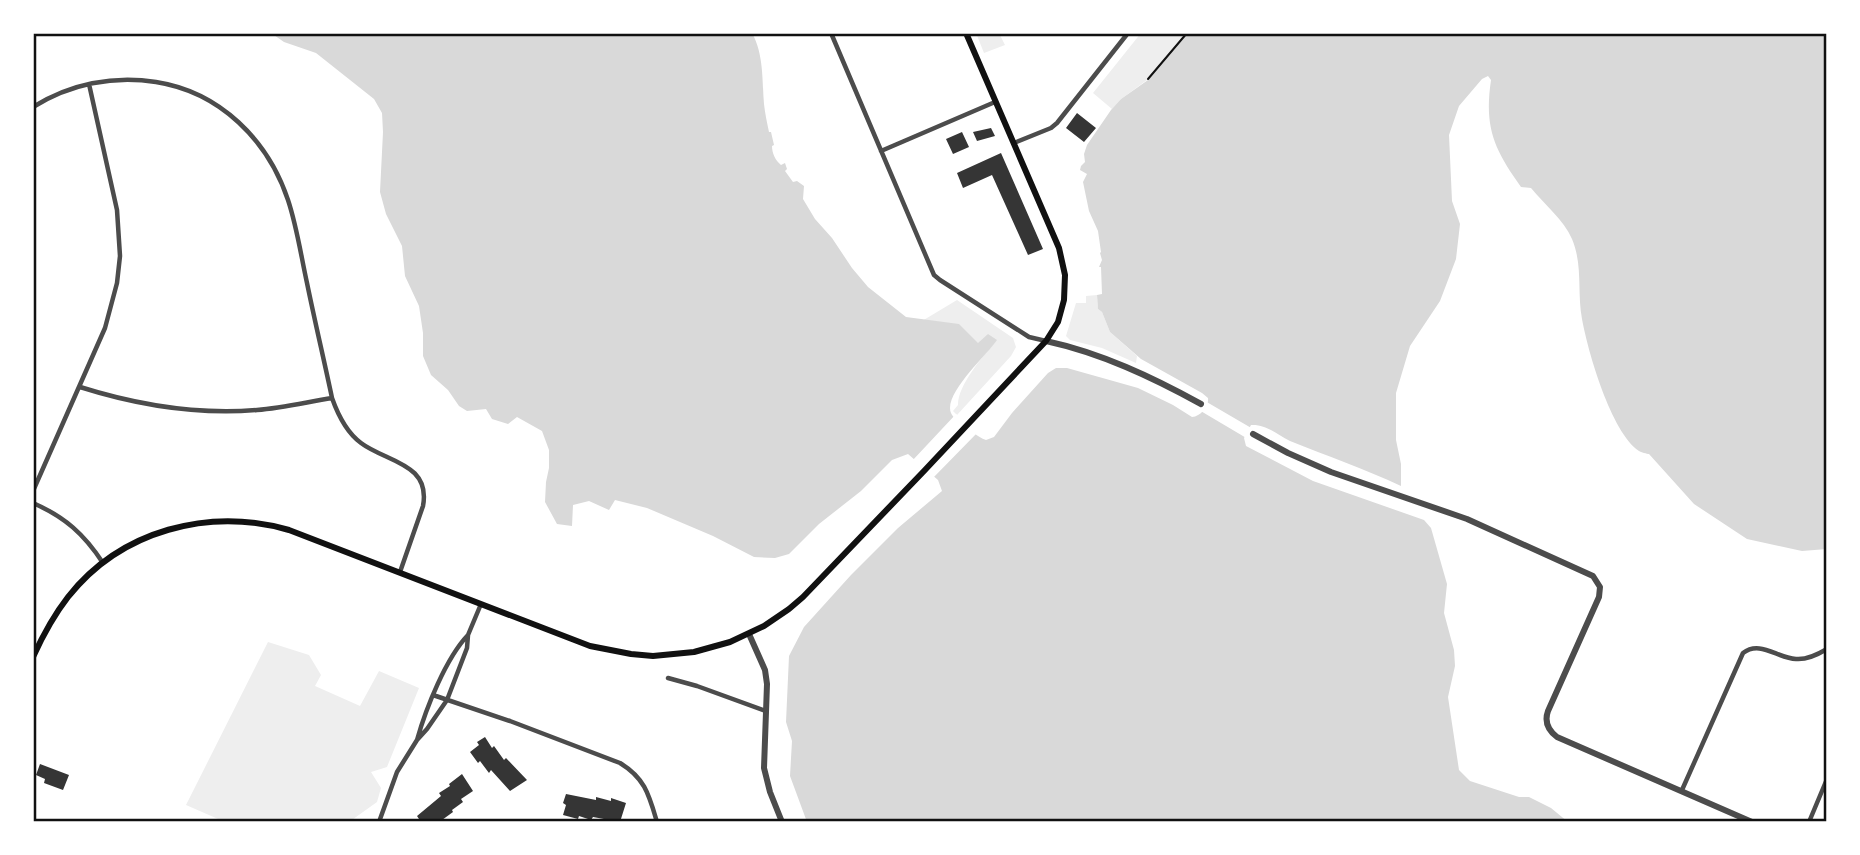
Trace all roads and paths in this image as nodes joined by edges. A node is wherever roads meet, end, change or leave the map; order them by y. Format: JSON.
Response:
{"nodes":[{"id":1,"x":831,"y":33,"type":"edge"},
{"id":2,"x":965,"y":33,"type":"edge"},
{"id":3,"x":1128,"y":33,"type":"edge"},
{"id":4,"x":1187,"y":33,"type":"edge"},
{"id":5,"x":1154,"y":65,"type":"dead end"},
{"id":6,"x":1157,"y":68,"type":"junction"},
{"id":7,"x":1148,"y":79,"type":"dead end"},
{"id":8,"x":89,"y":83,"type":"junction"},
{"id":9,"x":995,"y":102,"type":"junction"},
{"id":10,"x":33,"y":107,"type":"edge"},
{"id":11,"x":1013,"y":144,"type":"junction"},
{"id":12,"x":881,"y":151,"type":"junction"},
{"id":13,"x":1046,"y":341,"type":"junction"},
{"id":14,"x":80,"y":387,"type":"junction"},
{"id":15,"x":332,"y":398,"type":"junction"},
{"id":16,"x":1201,"y":404,"type":"dead end"},
{"id":17,"x":1253,"y":434,"type":"dead end"},
{"id":18,"x":33,"y":491,"type":"edge"},
{"id":19,"x":33,"y":503,"type":"edge"},
{"id":20,"x":103,"y":563,"type":"junction"},
{"id":21,"x":400,"y":572,"type":"junction"},
{"id":22,"x":481,"y":604,"type":"junction"},
{"id":23,"x":749,"y":634,"type":"junction"},
{"id":24,"x":468,"y":635,"type":"junction"},
{"id":25,"x":1827,"y":649,"type":"edge"},
{"id":26,"x":33,"y":656,"type":"edge"},
{"id":27,"x":668,"y":678,"type":"dead end"},
{"id":28,"x":433,"y":695,"type":"junction"},
{"id":29,"x":447,"y":699,"type":"junction"},
{"id":30,"x":767,"y":711,"type":"junction"},
{"id":31,"x":417,"y":740,"type":"junction"},
{"id":32,"x":1827,"y":779,"type":"edge"},
{"id":33,"x":1682,"y":790,"type":"junction"},
{"id":34,"x":379,"y":822,"type":"edge"},
{"id":35,"x":657,"y":822,"type":"edge"},
{"id":36,"x":782,"y":822,"type":"edge"},
{"id":37,"x":1752,"y":822,"type":"edge"},
{"id":38,"x":1809,"y":822,"type":"edge"}],
"edges":[{"from":1,"to":12,"type":"street"},
{"from":2,"to":9,"type":"main road"},
{"from":3,"to":11,"type":"street"},
{"from":4,"to":6,"type":"path"},
{"from":5,"to":6,"type":"path"},
{"from":6,"to":7,"type":"path"},
{"from":8,"to":10,"type":"street"},
{"from":8,"to":14,"type":"street"},
{"from":8,"to":15,"type":"street"},
{"from":9,"to":11,"type":"main road"},
{"from":9,"to":12,"type":"street"},
{"from":11,"to":13,"type":"main road"},
{"from":12,"to":13,"type":"street"},
{"from":13,"to":16,"type":"street"},
{"from":13,"to":23,"type":"main road"},
{"from":14,"to":15,"type":"street"},
{"from":14,"to":18,"type":"street"},
{"from":15,"to":21,"type":"street"},
{"from":17,"to":33,"type":"street"},
{"from":19,"to":20,"type":"street"},
{"from":20,"to":21,"type":"main road"},
{"from":20,"to":26,"type":"main road"},
{"from":21,"to":22,"type":"main road"},
{"from":22,"to":23,"type":"main road"},
{"from":22,"to":24,"type":"street"},
{"from":23,"to":30,"type":"street"},
{"from":24,"to":28,"type":"street"},
{"from":24,"to":29,"type":"street"},
{"from":25,"to":33,"type":"street"},
{"from":27,"to":30,"type":"street"},
{"from":28,"to":29,"type":"street"},
{"from":28,"to":31,"type":"street"},
{"from":29,"to":31,"type":"street"},
{"from":29,"to":35,"type":"street"},
{"from":30,"to":36,"type":"street"},
{"from":31,"to":34,"type":"street"},
{"from":32,"to":38,"type":"street"},
{"from":33,"to":37,"type":"street"}]}
